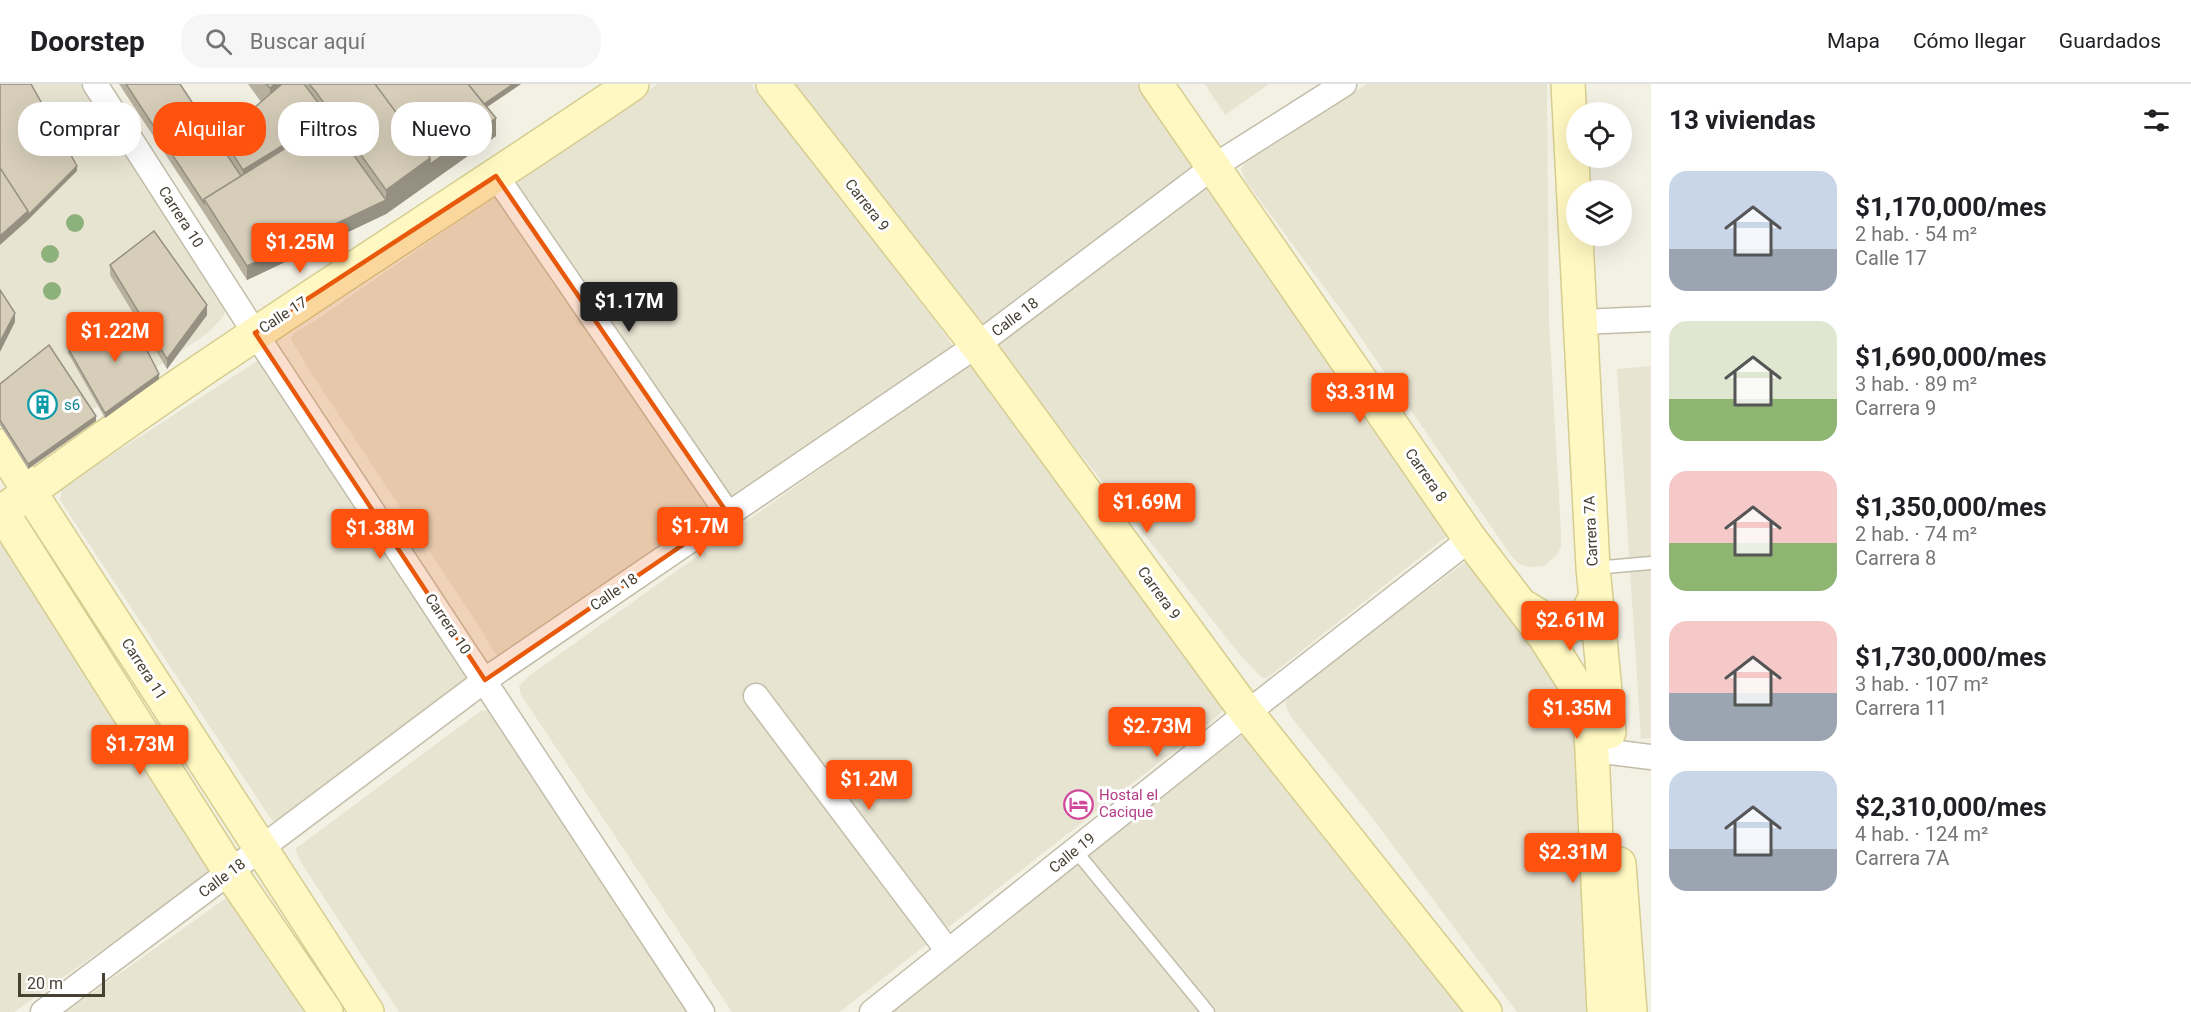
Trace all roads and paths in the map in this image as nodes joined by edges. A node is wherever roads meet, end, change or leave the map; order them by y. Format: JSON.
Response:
{"nodes":[{"id":1,"x":96,"y":84,"type":"edge"},
{"id":2,"x":632,"y":84,"type":"edge"},
{"id":3,"x":773,"y":84,"type":"edge"},
{"id":4,"x":1156,"y":84,"type":"edge"},
{"id":5,"x":1344,"y":84,"type":"edge"},
{"id":6,"x":1568,"y":84,"type":"edge"},
{"id":7,"x":1213,"y":167,"type":"junction"},
{"id":8,"x":496,"y":176,"type":"junction"},
{"id":9,"x":1651,"y":319,"type":"edge"},
{"id":10,"x":1580,"y":322,"type":"junction"},
{"id":11,"x":255,"y":333,"type":"junction"},
{"id":12,"x":977,"y":345,"type":"junction"},
{"id":13,"x":0,"y":446,"type":"edge"},
{"id":14,"x":30,"y":492,"type":"junction"},
{"id":15,"x":1,"y":512,"type":"edge"},
{"id":16,"x":728,"y":514,"type":"junction"},
{"id":17,"x":1470,"y":539,"type":"junction"},
{"id":18,"x":1651,"y":563,"type":"edge"},
{"id":19,"x":1594,"y":583,"type":"junction"},
{"id":20,"x":1521,"y":606,"type":"junction"},
{"id":21,"x":485,"y":680,"type":"junction"},
{"id":22,"x":756,"y":696,"type":"dead end"},
{"id":23,"x":1247,"y":712,"type":"junction"},
{"id":24,"x":1602,"y":753,"type":"junction"},
{"id":25,"x":1651,"y":758,"type":"edge"},
{"id":26,"x":260,"y":850,"type":"junction"},
{"id":27,"x":1075,"y":850,"type":"junction"},
{"id":28,"x":231,"y":872,"type":"junction"},
{"id":29,"x":948,"y":951,"type":"junction"},
{"id":30,"x":43,"y":1012,"type":"edge"},
{"id":31,"x":326,"y":1012,"type":"edge"},
{"id":32,"x":367,"y":1012,"type":"edge"},
{"id":33,"x":702,"y":1012,"type":"edge"},
{"id":34,"x":872,"y":1012,"type":"edge"},
{"id":35,"x":1208,"y":1012,"type":"edge"},
{"id":36,"x":1485,"y":1012,"type":"edge"},
{"id":37,"x":1604,"y":1012,"type":"edge"},
{"id":38,"x":1630,"y":1012,"type":"edge"}],
"edges":[{"from":1,"to":11,"type":"street","name":"Carrera 10"},
{"from":2,"to":8,"type":"street","name":"Calle 17"},
{"from":3,"to":12,"type":"street","name":"Carrera 9"},
{"from":4,"to":7,"type":"street","name":"Carrera 8"},
{"from":5,"to":7,"type":"street","name":"Calle 18"},
{"from":6,"to":10,"type":"street","name":"Carrera 7A"},
{"from":7,"to":12,"type":"street","name":"Calle 18"},
{"from":7,"to":17,"type":"street","name":"Carrera 8"},
{"from":8,"to":11,"type":"street","name":"Calle 17"},
{"from":8,"to":16,"type":"street"},
{"from":9,"to":10,"type":"street"},
{"from":10,"to":19,"type":"street","name":"Carrera 7A"},
{"from":11,"to":14,"type":"street","name":"Calle 17"},
{"from":11,"to":21,"type":"street","name":"Carrera 10"},
{"from":12,"to":16,"type":"street","name":"Calle 18"},
{"from":12,"to":23,"type":"street","name":"Carrera 9"},
{"from":13,"to":14,"type":"street","name":"Carrera 11"},
{"from":14,"to":15,"type":"street","name":"Calle 17"},
{"from":14,"to":26,"type":"street","name":"Carrera 11"},
{"from":15,"to":28,"type":"street"},
{"from":16,"to":21,"type":"street","name":"Calle 18"},
{"from":17,"to":20,"type":"street","name":"Carrera 8"},
{"from":17,"to":23,"type":"street","name":"Calle 19"},
{"from":18,"to":19,"type":"lane"},
{"from":19,"to":20,"type":"street"},
{"from":19,"to":24,"type":"street","name":"Carrera 7A"},
{"from":20,"to":24,"type":"street","name":"Carrera 8"},
{"from":21,"to":26,"type":"street","name":"Calle 18"},
{"from":21,"to":33,"type":"street","name":"Carrera 10"},
{"from":22,"to":29,"type":"street"},
{"from":23,"to":27,"type":"street","name":"Calle 19"},
{"from":23,"to":36,"type":"street","name":"Carrera 9"},
{"from":24,"to":25,"type":"street"},
{"from":24,"to":37,"type":"street","name":"Carrera 7A"},
{"from":24,"to":38,"type":"street","name":"Carrera 7A"},
{"from":26,"to":28,"type":"street","name":"Calle 18"},
{"from":26,"to":32,"type":"street","name":"Carrera 11"},
{"from":27,"to":29,"type":"street","name":"Calle 19"},
{"from":27,"to":35,"type":"lane"},
{"from":28,"to":30,"type":"street","name":"Calle 18"},
{"from":28,"to":31,"type":"street"},
{"from":29,"to":34,"type":"street","name":"Calle 19"}]}
